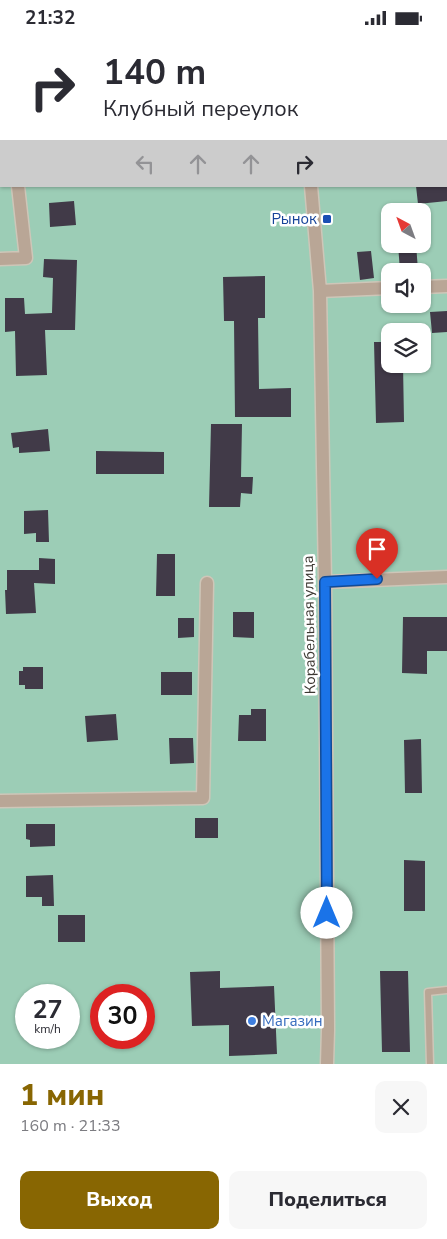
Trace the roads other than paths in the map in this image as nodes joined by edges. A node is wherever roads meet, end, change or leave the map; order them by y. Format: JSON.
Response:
{"nodes":[{"id":1,"x":18,"y":187,"type":"edge"},
{"id":2,"x":311,"y":187,"type":"edge"},
{"id":3,"x":0,"y":259,"type":"edge"},
{"id":4,"x":447,"y":286,"type":"edge"},
{"id":5,"x":431,"y":287,"type":"edge"},
{"id":6,"x":381,"y":289,"type":"edge"},
{"id":7,"x":320,"y":291,"type":"junction"},
{"id":8,"x":447,"y":577,"type":"edge"},
{"id":9,"x":325,"y":582,"type":"junction"},
{"id":10,"x":207,"y":583,"type":"dead end"},
{"id":11,"x":0,"y":801,"type":"edge"},
{"id":12,"x":447,"y":990,"type":"edge"},
{"id":13,"x":327,"y":1064,"type":"edge"},
{"id":14,"x":430,"y":1064,"type":"edge"}],
"edges":[{"from":1,"to":3,"type":"street"},
{"from":2,"to":7,"type":"street","name":"Корабельная улица"},
{"from":4,"to":5,"type":"street"},
{"from":6,"to":7,"type":"street"},
{"from":7,"to":9,"type":"street","name":"Корабельная улица"},
{"from":8,"to":9,"type":"street"},
{"from":9,"to":13,"type":"street","name":"Корабельная улица"},
{"from":10,"to":11,"type":"street"},
{"from":12,"to":14,"type":"lane"}]}
